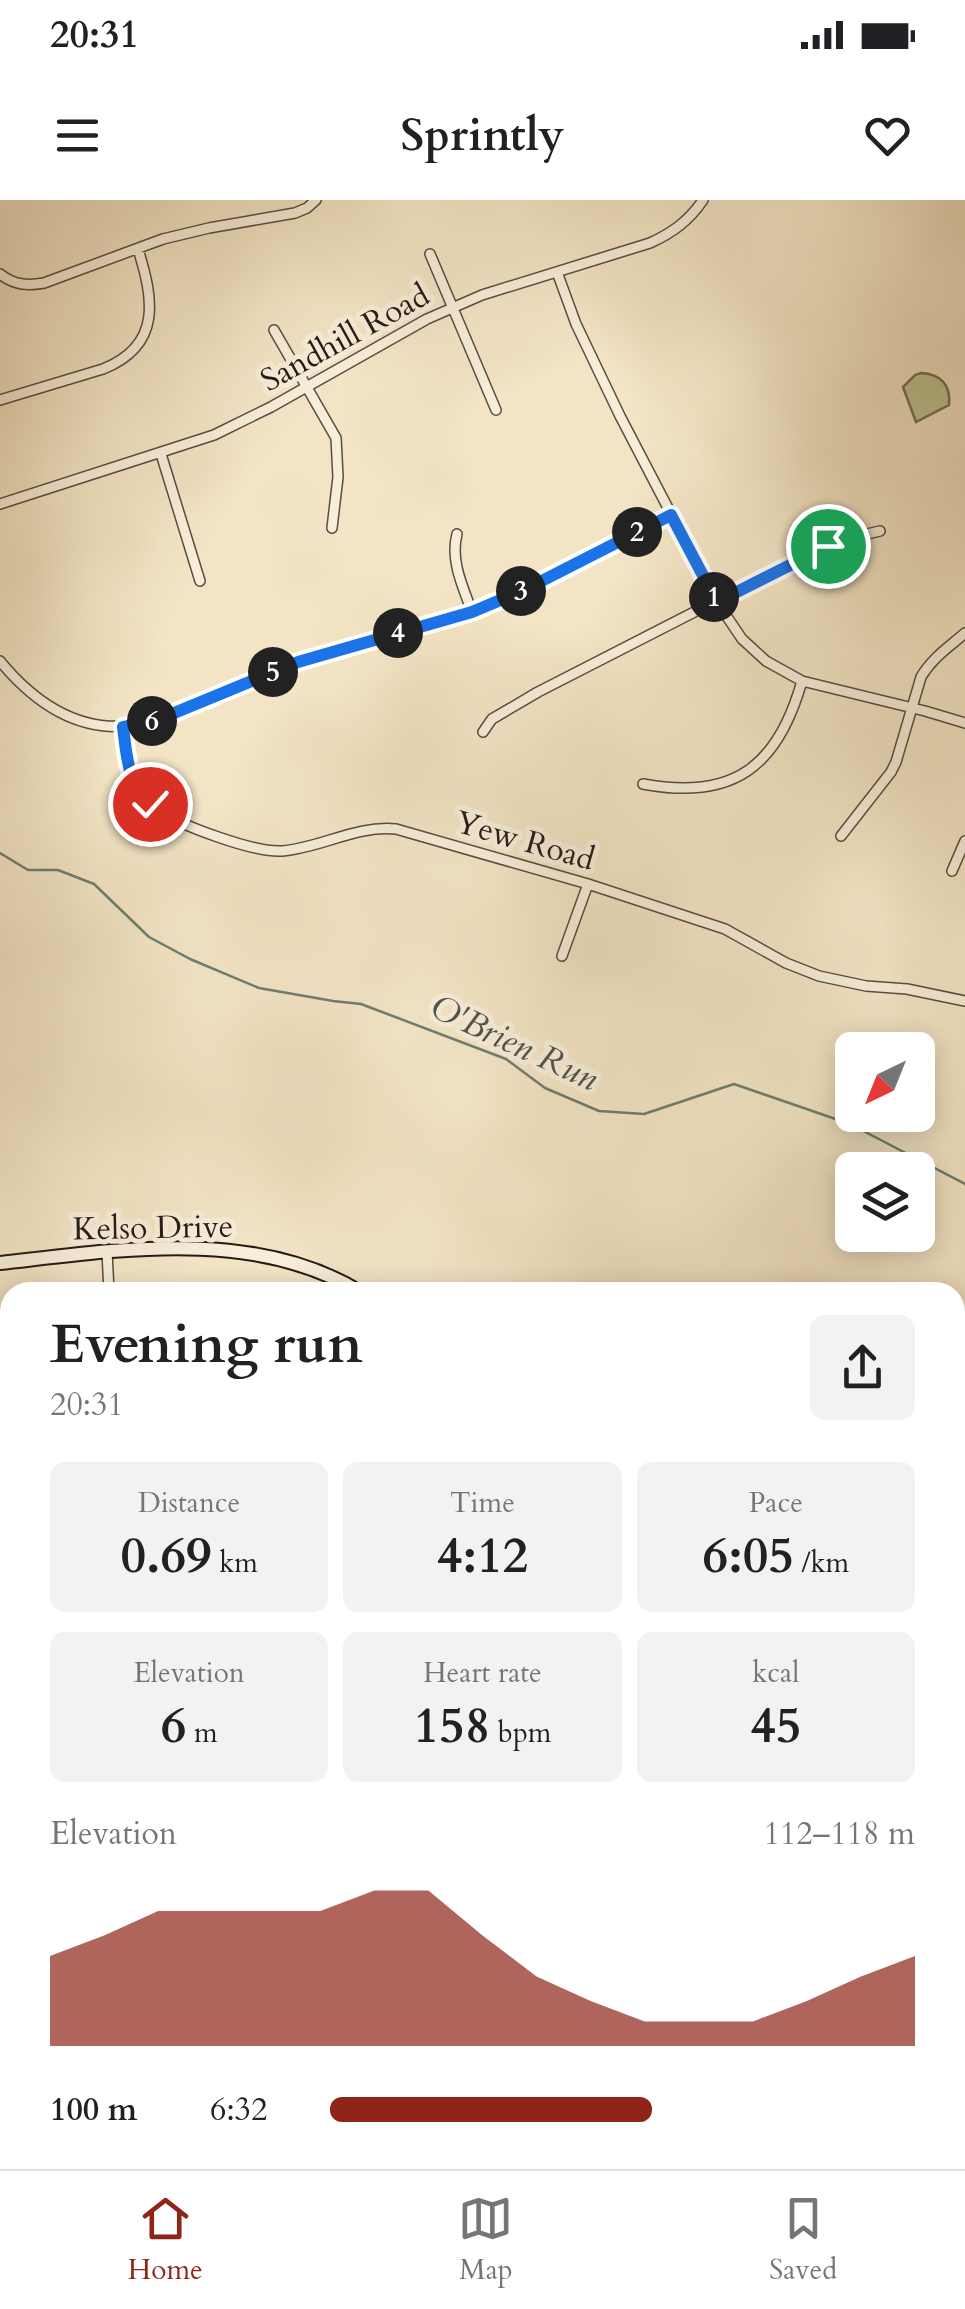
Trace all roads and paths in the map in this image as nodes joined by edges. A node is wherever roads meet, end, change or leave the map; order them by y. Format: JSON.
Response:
{"nodes":[{"id":1,"x":703,"y":200,"type":"edge"},
{"id":2,"x":314,"y":202,"type":"edge"},
{"id":3,"x":138,"y":249,"type":"junction"},
{"id":4,"x":430,"y":254,"type":"dead end"},
{"id":5,"x":557,"y":272,"type":"junction"},
{"id":6,"x":0,"y":274,"type":"edge"},
{"id":7,"x":453,"y":308,"type":"junction"},
{"id":8,"x":274,"y":330,"type":"dead end"},
{"id":9,"x":307,"y":386,"type":"junction"},
{"id":10,"x":0,"y":400,"type":"edge"},
{"id":11,"x":496,"y":410,"type":"dead end"},
{"id":12,"x":161,"y":454,"type":"junction"},
{"id":13,"x":0,"y":504,"type":"edge"},
{"id":14,"x":671,"y":515,"type":"junction"},
{"id":15,"x":332,"y":528,"type":"dead end"},
{"id":16,"x":880,"y":531,"type":"dead end"},
{"id":17,"x":457,"y":534,"type":"dead end"},
{"id":18,"x":200,"y":580,"type":"dead end"},
{"id":19,"x":717,"y":602,"type":"junction"},
{"id":20,"x":472,"y":612,"type":"junction"},
{"id":21,"x":965,"y":633,"type":"edge"},
{"id":22,"x":0,"y":660,"type":"edge"},
{"id":23,"x":802,"y":681,"type":"junction"},
{"id":24,"x":913,"y":709,"type":"junction"},
{"id":25,"x":965,"y":724,"type":"edge"},
{"id":26,"x":123,"y":727,"type":"junction"},
{"id":27,"x":482,"y":732,"type":"dead end"},
{"id":28,"x":644,"y":784,"type":"dead end"},
{"id":29,"x":841,"y":836,"type":"dead end"},
{"id":30,"x":965,"y":841,"type":"edge"},
{"id":31,"x":952,"y":871,"type":"dead end"},
{"id":32,"x":588,"y":884,"type":"junction"},
{"id":33,"x":562,"y":956,"type":"dead end"},
{"id":34,"x":965,"y":1001,"type":"edge"},
{"id":35,"x":108,"y":1251,"type":"junction"},
{"id":36,"x":0,"y":1263,"type":"edge"},
{"id":37,"x":109,"y":1282,"type":"edge"},
{"id":38,"x":339,"y":1282,"type":"edge"}],
"edges":[{"from":1,"to":5,"type":"street","name":"Sandhill Road"},
{"from":2,"to":3,"type":"street"},
{"from":3,"to":6,"type":"street"},
{"from":3,"to":10,"type":"street"},
{"from":4,"to":7,"type":"street"},
{"from":5,"to":7,"type":"street","name":"Sandhill Road"},
{"from":5,"to":14,"type":"street"},
{"from":7,"to":9,"type":"street","name":"Sandhill Road"},
{"from":7,"to":11,"type":"street"},
{"from":8,"to":9,"type":"street"},
{"from":9,"to":12,"type":"street","name":"Sandhill Road"},
{"from":9,"to":15,"type":"street"},
{"from":12,"to":13,"type":"street","name":"Sandhill Road"},
{"from":12,"to":18,"type":"street"},
{"from":14,"to":19,"type":"street"},
{"from":14,"to":20,"type":"street"},
{"from":16,"to":19,"type":"street"},
{"from":17,"to":20,"type":"street"},
{"from":19,"to":23,"type":"street"},
{"from":19,"to":27,"type":"street"},
{"from":20,"to":26,"type":"street"},
{"from":21,"to":24,"type":"street"},
{"from":22,"to":26,"type":"street"},
{"from":23,"to":24,"type":"street"},
{"from":23,"to":28,"type":"street"},
{"from":24,"to":25,"type":"street"},
{"from":24,"to":29,"type":"street"},
{"from":26,"to":32,"type":"street","name":"Yew Road"},
{"from":30,"to":31,"type":"street"},
{"from":32,"to":33,"type":"street"},
{"from":32,"to":34,"type":"street","name":"Yew Road"},
{"from":35,"to":36,"type":"street","name":"Kelso Drive"},
{"from":35,"to":37,"type":"street"},
{"from":35,"to":38,"type":"street","name":"Kelso Drive"}]}
